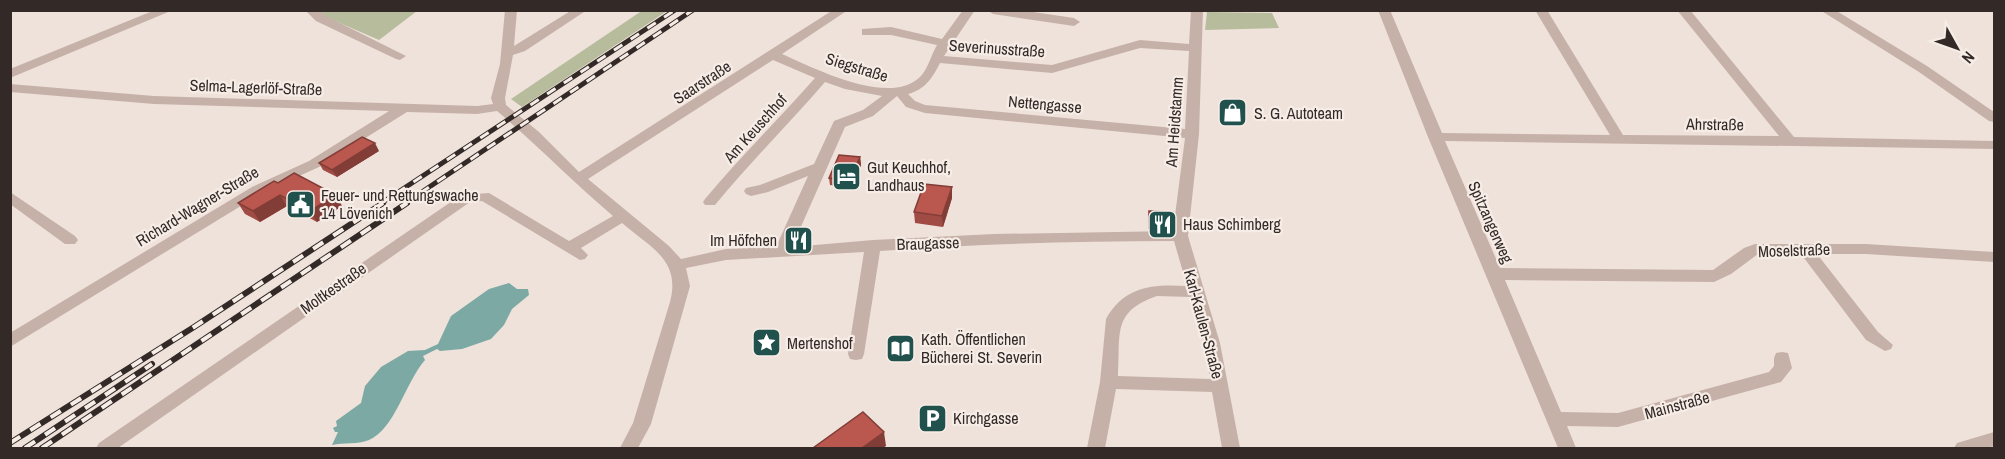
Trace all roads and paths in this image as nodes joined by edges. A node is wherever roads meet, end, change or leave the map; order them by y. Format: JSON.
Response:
{"nodes":[{"id":1,"x":167,"y":10,"type":"edge"},
{"id":2,"x":310,"y":10,"type":"edge"},
{"id":3,"x":511,"y":10,"type":"edge"},
{"id":4,"x":580,"y":10,"type":"edge"},
{"id":5,"x":842,"y":10,"type":"edge"},
{"id":6,"x":969,"y":10,"type":"edge"},
{"id":7,"x":993,"y":10,"type":"edge"},
{"id":8,"x":1197,"y":10,"type":"edge"},
{"id":9,"x":1384,"y":10,"type":"edge"},
{"id":10,"x":1541,"y":10,"type":"edge"},
{"id":11,"x":1683,"y":10,"type":"edge"},
{"id":12,"x":1826,"y":10,"type":"edge"},
{"id":13,"x":1074,"y":22,"type":"dead end"},
{"id":14,"x":867,"y":32,"type":"dead end"},
{"id":15,"x":945,"y":43,"type":"junction"},
{"id":16,"x":1196,"y":48,"type":"junction"},
{"id":17,"x":507,"y":53,"type":"junction"},
{"id":18,"x":400,"y":56,"type":"dead end"},
{"id":19,"x":773,"y":56,"type":"junction"},
{"id":20,"x":936,"y":59,"type":"junction"},
{"id":21,"x":10,"y":74,"type":"edge"},
{"id":22,"x":824,"y":75,"type":"junction"},
{"id":23,"x":10,"y":88,"type":"edge"},
{"id":24,"x":896,"y":93,"type":"junction"},
{"id":25,"x":1995,"y":101,"type":"edge"},
{"id":26,"x":1974,"y":104,"type":"junction"},
{"id":27,"x":500,"y":107,"type":"junction"},
{"id":28,"x":404,"y":108,"type":"junction"},
{"id":29,"x":1995,"y":118,"type":"edge"},
{"id":30,"x":1192,"y":134,"type":"junction"},
{"id":31,"x":1435,"y":137,"type":"junction"},
{"id":32,"x":1619,"y":139,"type":"junction"},
{"id":33,"x":1791,"y":142,"type":"junction"},
{"id":34,"x":1995,"y":145,"type":"edge"},
{"id":35,"x":819,"y":167,"type":"junction"},
{"id":36,"x":578,"y":179,"type":"junction"},
{"id":37,"x":751,"y":190,"type":"dead end"},
{"id":38,"x":10,"y":197,"type":"edge"},
{"id":39,"x":710,"y":202,"type":"dead end"},
{"id":40,"x":622,"y":217,"type":"junction"},
{"id":41,"x":1180,"y":236,"type":"junction"},
{"id":42,"x":70,"y":240,"type":"dead end"},
{"id":43,"x":873,"y":245,"type":"junction"},
{"id":44,"x":1804,"y":248,"type":"junction"},
{"id":45,"x":781,"y":253,"type":"junction"},
{"id":46,"x":1995,"y":256,"type":"edge"},
{"id":47,"x":678,"y":265,"type":"junction"},
{"id":48,"x":1495,"y":274,"type":"junction"},
{"id":49,"x":1196,"y":292,"type":"junction"},
{"id":50,"x":10,"y":341,"type":"edge"},
{"id":51,"x":1885,"y":345,"type":"dead end"},
{"id":52,"x":856,"y":354,"type":"dead end"},
{"id":53,"x":1782,"y":358,"type":"dead end"},
{"id":54,"x":1109,"y":382,"type":"junction"},
{"id":55,"x":1221,"y":386,"type":"junction"},
{"id":56,"x":1554,"y":418,"type":"junction"},
{"id":57,"x":1995,"y":439,"type":"edge"},
{"id":58,"x":105,"y":448,"type":"edge"},
{"id":59,"x":629,"y":448,"type":"edge"},
{"id":60,"x":1096,"y":448,"type":"edge"},
{"id":61,"x":1232,"y":448,"type":"edge"},
{"id":62,"x":1567,"y":448,"type":"edge"},
{"id":63,"x":1963,"y":448,"type":"edge"}],
"edges":[{"from":1,"to":21,"type":"street"},
{"from":2,"to":18,"type":"street"},
{"from":3,"to":17,"type":"street"},
{"from":4,"to":17,"type":"street"},
{"from":5,"to":19,"type":"street","name":"Saarstraße"},
{"from":6,"to":15,"type":"street","name":"Siegstraße"},
{"from":7,"to":13,"type":"street"},
{"from":8,"to":16,"type":"street","name":"Am Heidstamm"},
{"from":9,"to":31,"type":"street","name":"Spitzangerweg"},
{"from":10,"to":32,"type":"street"},
{"from":11,"to":33,"type":"street"},
{"from":12,"to":26,"type":"street"},
{"from":14,"to":15,"type":"street"},
{"from":15,"to":20,"type":"street","name":"Siegstraße"},
{"from":16,"to":20,"type":"street","name":"Severinusstraße"},
{"from":16,"to":30,"type":"street","name":"Am Heidstamm"},
{"from":17,"to":27,"type":"street"},
{"from":19,"to":22,"type":"street","name":"Siegstraße"},
{"from":19,"to":36,"type":"street","name":"Saarstraße"},
{"from":20,"to":24,"type":"street","name":"Siegstraße"},
{"from":22,"to":24,"type":"street","name":"Siegstraße"},
{"from":22,"to":39,"type":"street","name":"Am Keuschhof"},
{"from":23,"to":28,"type":"street","name":"Selma-Lagerlöf-Straße"},
{"from":24,"to":30,"type":"street","name":"Nettengasse"},
{"from":24,"to":35,"type":"street"},
{"from":25,"to":26,"type":"street"},
{"from":26,"to":29,"type":"street"},
{"from":27,"to":28,"type":"street","name":"Selma-Lagerlöf-Straße"},
{"from":27,"to":36,"type":"street"},
{"from":28,"to":50,"type":"street","name":"Richard-Wagner-Straße"},
{"from":30,"to":41,"type":"street","name":"Am Heidstamm"},
{"from":31,"to":32,"type":"street","name":"Ahrstraße"},
{"from":31,"to":48,"type":"street","name":"Spitzangerweg"},
{"from":32,"to":33,"type":"street","name":"Ahrstraße"},
{"from":33,"to":34,"type":"street","name":"Ahrstraße"},
{"from":35,"to":37,"type":"street"},
{"from":35,"to":45,"type":"street"},
{"from":36,"to":40,"type":"street"},
{"from":38,"to":42,"type":"street"},
{"from":40,"to":47,"type":"street"},
{"from":40,"to":58,"type":"street","name":"Moltkestraße"},
{"from":41,"to":43,"type":"street","name":"Braugasse"},
{"from":41,"to":49,"type":"street","name":"Karl-Kaulen-Straße"},
{"from":43,"to":45,"type":"street","name":"Braugasse"},
{"from":43,"to":52,"type":"street"},
{"from":44,"to":46,"type":"street","name":"Moselstraße"},
{"from":44,"to":48,"type":"street","name":"Moselstraße"},
{"from":44,"to":51,"type":"street"},
{"from":45,"to":47,"type":"street","name":"Braugasse"},
{"from":47,"to":59,"type":"street"},
{"from":48,"to":56,"type":"street","name":"Spitzangerweg"},
{"from":49,"to":54,"type":"street"},
{"from":49,"to":55,"type":"street","name":"Karl-Kaulen-Straße"},
{"from":53,"to":56,"type":"street","name":"Mainstraße"},
{"from":54,"to":55,"type":"street"},
{"from":54,"to":60,"type":"street"},
{"from":55,"to":61,"type":"street","name":"Karl-Kaulen-Straße"},
{"from":56,"to":62,"type":"street","name":"Spitzangerweg"},
{"from":57,"to":63,"type":"street"}]}
